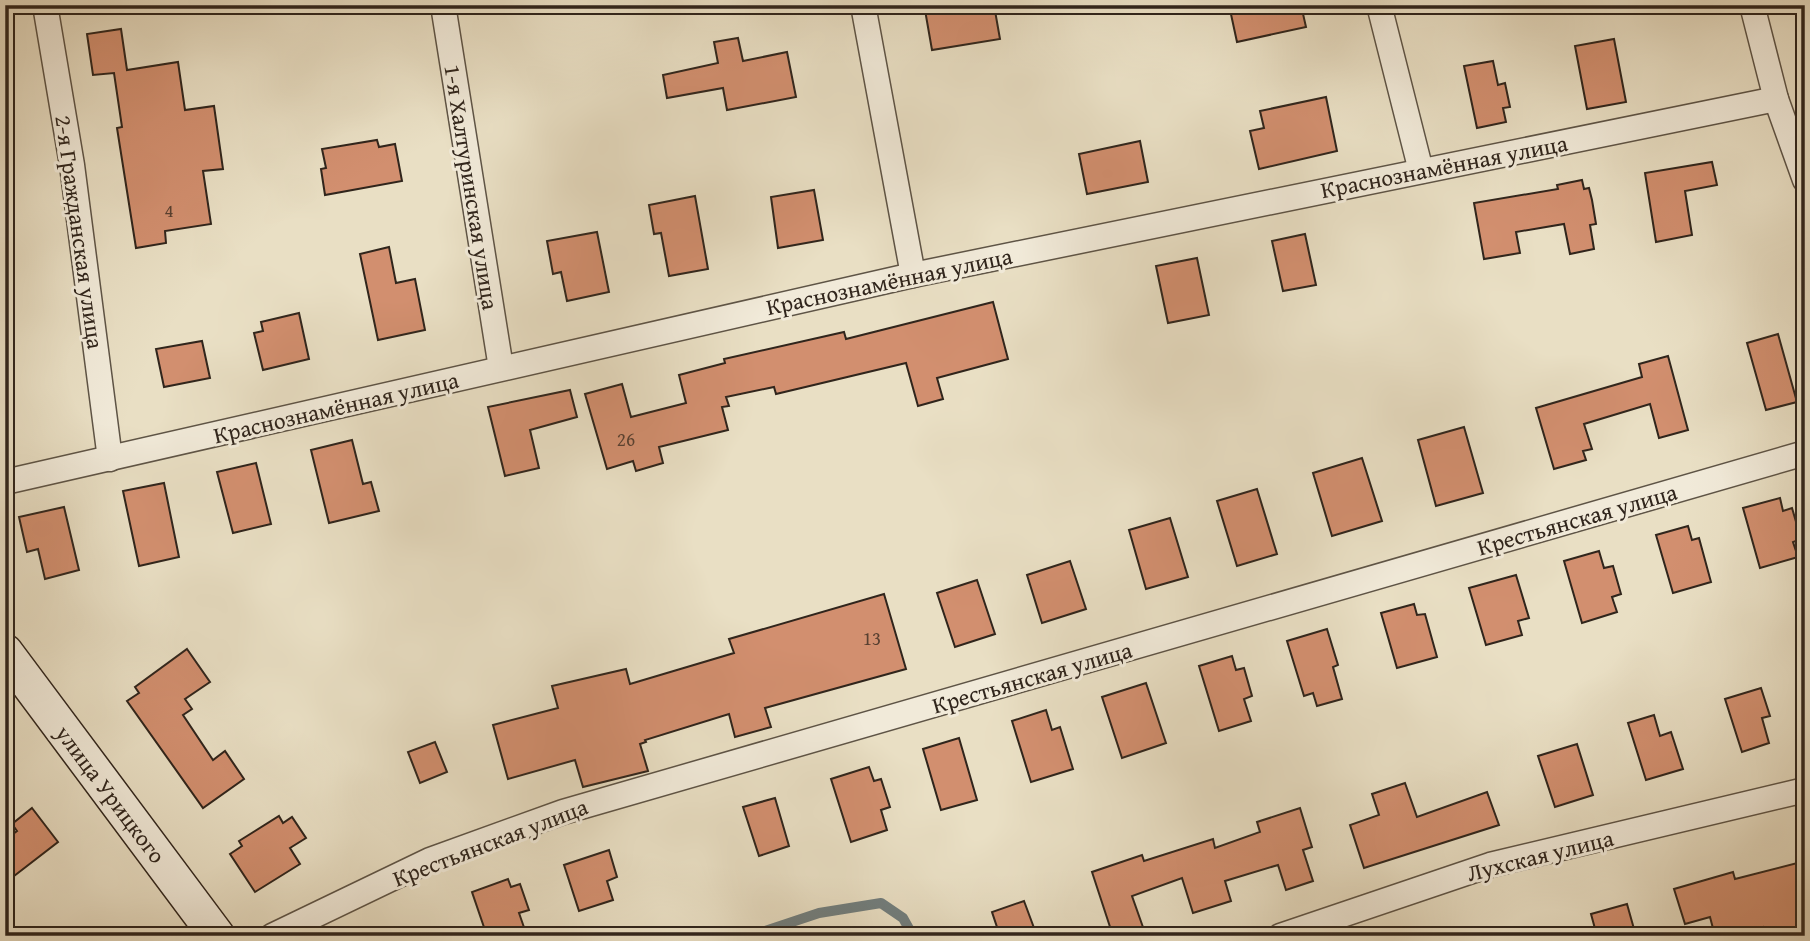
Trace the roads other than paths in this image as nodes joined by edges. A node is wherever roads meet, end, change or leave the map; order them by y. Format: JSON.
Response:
{"nodes":[{"id":1,"x":45,"y":5,"type":"edge"},
{"id":2,"x":443,"y":5,"type":"edge"},
{"id":3,"x":863,"y":5,"type":"edge"},
{"id":4,"x":1379,"y":5,"type":"edge"},
{"id":5,"x":1752,"y":5,"type":"edge"},
{"id":6,"x":1776,"y":99,"type":"junction"},
{"id":7,"x":1421,"y":171,"type":"junction"},
{"id":8,"x":1805,"y":180,"type":"edge"},
{"id":9,"x":913,"y":275,"type":"junction"},
{"id":10,"x":501,"y":368,"type":"junction"},
{"id":11,"x":1805,"y":453,"type":"edge"},
{"id":12,"x":110,"y":459,"type":"junction"},
{"id":13,"x":5,"y":482,"type":"edge"},
{"id":14,"x":7,"y":659,"type":"edge"},
{"id":15,"x":1805,"y":790,"type":"edge"},
{"id":16,"x":210,"y":933,"type":"edge"},
{"id":17,"x":272,"y":936,"type":"edge"},
{"id":18,"x":1280,"y":936,"type":"edge"}],
"edges":[{"from":1,"to":12,"type":"street","name":"2-я Гражданская улица"},
{"from":2,"to":10,"type":"street","name":"1-я Халтуринская улица"},
{"from":3,"to":9,"type":"street"},
{"from":4,"to":7,"type":"street"},
{"from":5,"to":6,"type":"street"},
{"from":6,"to":7,"type":"street","name":"Краснознамённая улица"},
{"from":6,"to":8,"type":"street"},
{"from":7,"to":9,"type":"street","name":"Краснознамённая улица"},
{"from":9,"to":10,"type":"street","name":"Краснознамённая улица"},
{"from":10,"to":12,"type":"street","name":"Краснознамённая улица"},
{"from":11,"to":17,"type":"street","name":"Крестьянская улица"},
{"from":12,"to":13,"type":"street","name":"Краснознамённая улица"},
{"from":14,"to":16,"type":"main road","name":"улица Урицкого"},
{"from":15,"to":18,"type":"street","name":"Лухская улица"}]}
